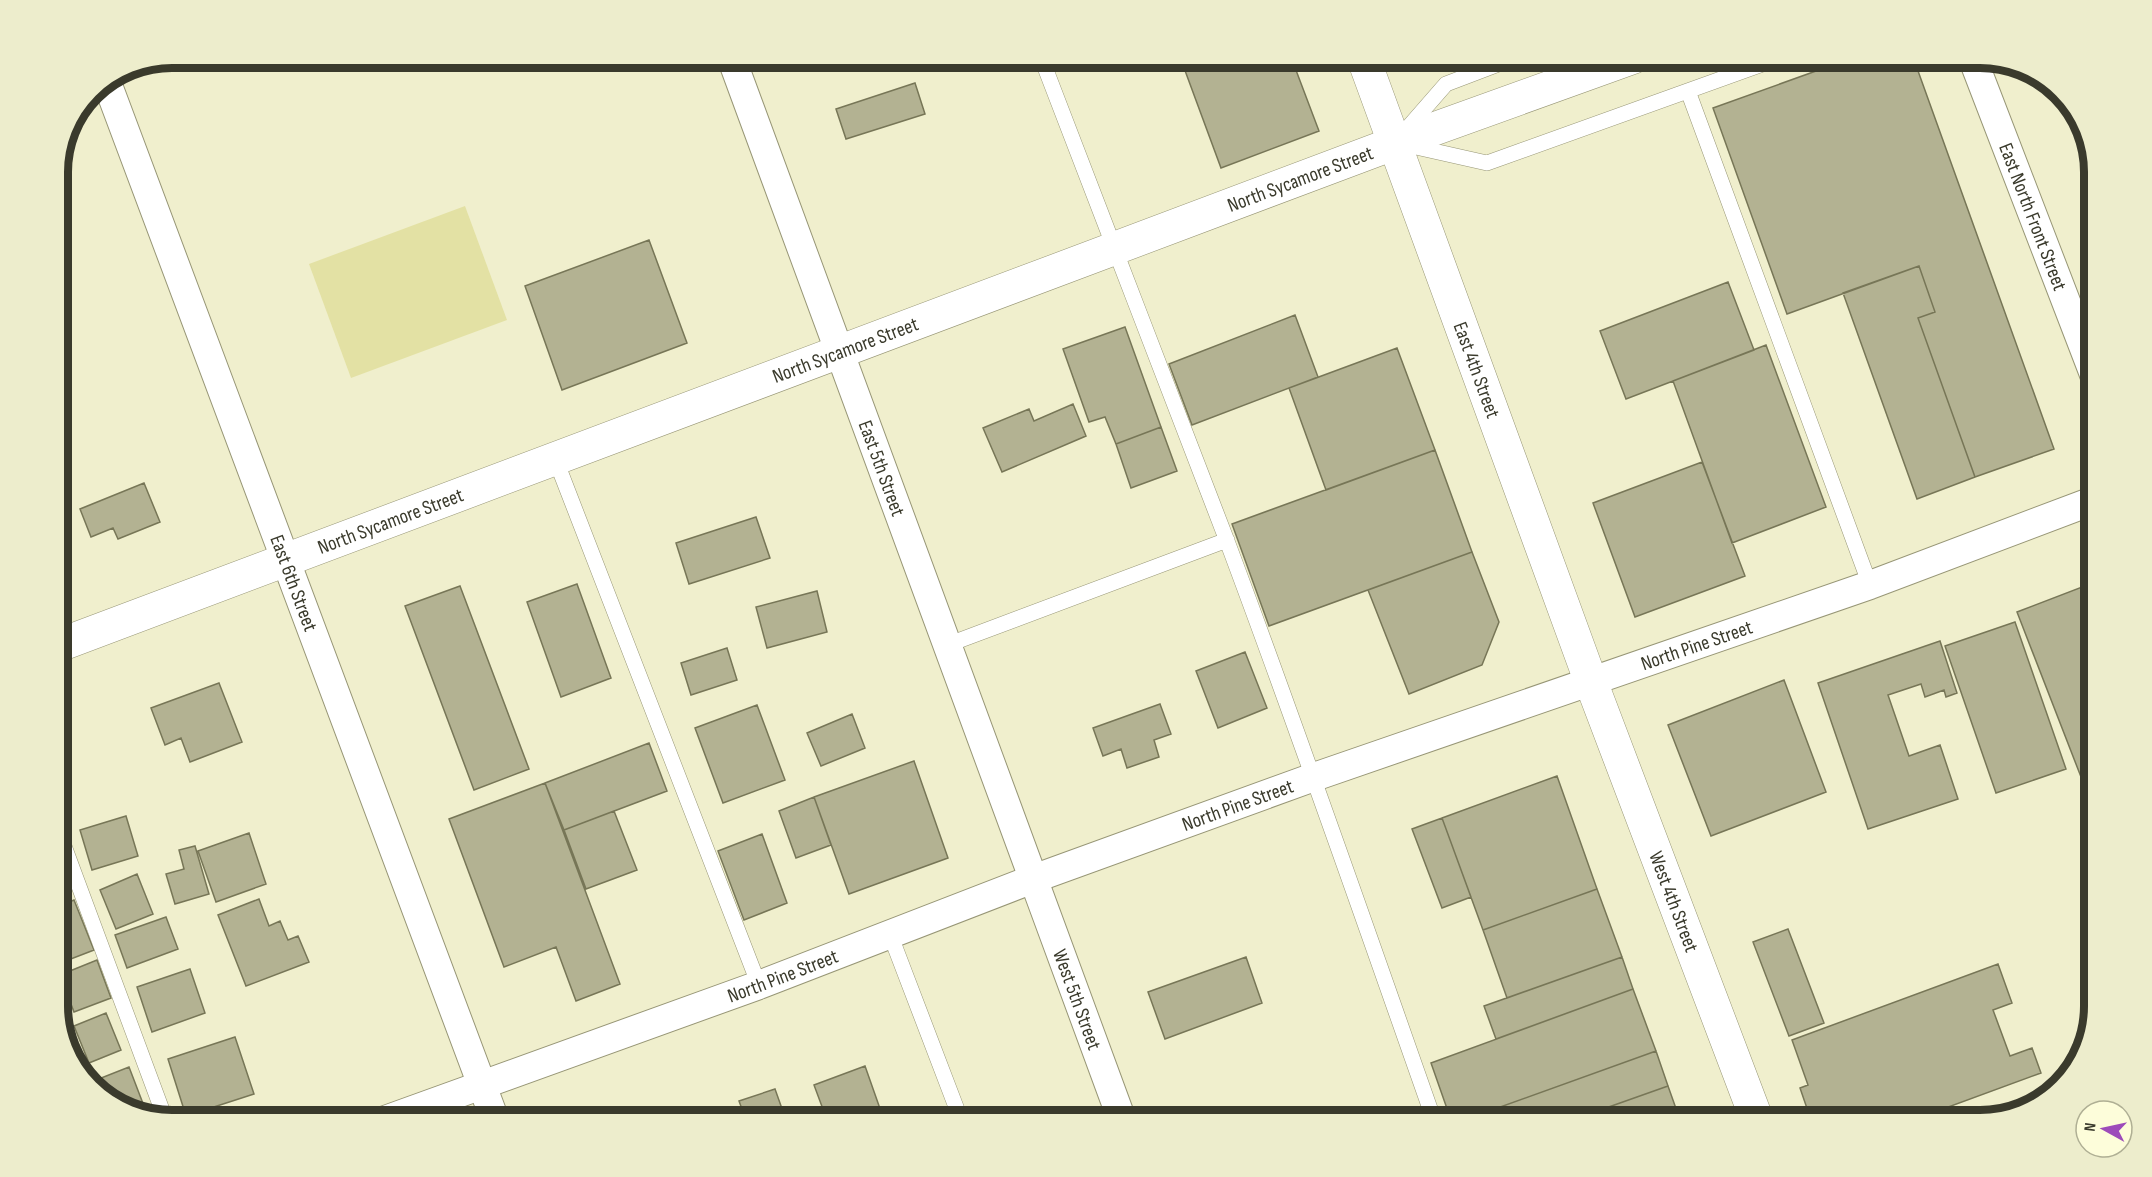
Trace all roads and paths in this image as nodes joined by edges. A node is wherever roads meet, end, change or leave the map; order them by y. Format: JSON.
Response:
{"nodes":[{"id":1,"x":735,"y":68,"type":"edge"},
{"id":2,"x":1045,"y":68,"type":"edge"},
{"id":3,"x":1368,"y":68,"type":"edge"},
{"id":4,"x":1488,"y":68,"type":"edge"},
{"id":5,"x":1603,"y":68,"type":"edge"},
{"id":6,"x":1752,"y":68,"type":"edge"},
{"id":7,"x":1976,"y":68,"type":"edge"},
{"id":8,"x":109,"y":89,"type":"edge"},
{"id":9,"x":1688,"y":91,"type":"junction"},
{"id":10,"x":1395,"y":143,"type":"junction"},
{"id":11,"x":1113,"y":249,"type":"junction"},
{"id":12,"x":2084,"y":348,"type":"edge"},
{"id":13,"x":839,"y":351,"type":"junction"},
{"id":14,"x":555,"y":458,"type":"junction"},
{"id":15,"x":2084,"y":504,"type":"edge"},
{"id":16,"x":1227,"y":540,"type":"junction"},
{"id":17,"x":286,"y":560,"type":"junction"},
{"id":18,"x":1870,"y":585,"type":"junction"},
{"id":19,"x":68,"y":642,"type":"edge"},
{"id":20,"x":948,"y":645,"type":"junction"},
{"id":21,"x":1591,"y":682,"type":"junction"},
{"id":22,"x":1314,"y":777,"type":"junction"},
{"id":23,"x":68,"y":857,"type":"edge"},
{"id":24,"x":1033,"y":879,"type":"junction"},
{"id":25,"x":890,"y":934,"type":"junction"},
{"id":26,"x":759,"y":985,"type":"junction"},
{"id":27,"x":482,"y":1085,"type":"junction"},
{"id":28,"x":161,"y":1108,"type":"edge"},
{"id":29,"x":413,"y":1110,"type":"edge"},
{"id":30,"x":491,"y":1110,"type":"edge"},
{"id":31,"x":957,"y":1110,"type":"edge"},
{"id":32,"x":1118,"y":1110,"type":"edge"},
{"id":33,"x":1431,"y":1110,"type":"edge"},
{"id":34,"x":1753,"y":1110,"type":"edge"}],
"edges":[{"from":1,"to":13,"type":"street","name":"East 5th Street"},
{"from":2,"to":11,"type":"lane"},
{"from":3,"to":10,"type":"main road","name":"East 4th Street"},
{"from":4,"to":10,"type":"lane"},
{"from":5,"to":10,"type":"main road","name":"North Sycamore Street"},
{"from":6,"to":9,"type":"lane"},
{"from":7,"to":12,"type":"street","name":"East North Front Street"},
{"from":8,"to":17,"type":"street","name":"East 6th Street"},
{"from":9,"to":10,"type":"lane"},
{"from":9,"to":18,"type":"lane"},
{"from":10,"to":11,"type":"main road","name":"North Sycamore Street"},
{"from":10,"to":21,"type":"main road","name":"East 4th Street"},
{"from":11,"to":13,"type":"main road","name":"North Sycamore Street"},
{"from":11,"to":16,"type":"lane"},
{"from":13,"to":14,"type":"main road","name":"North Sycamore Street"},
{"from":13,"to":20,"type":"street","name":"East 5th Street"},
{"from":14,"to":17,"type":"main road","name":"North Sycamore Street"},
{"from":14,"to":26,"type":"lane"},
{"from":15,"to":18,"type":"street","name":"North Pine Street"},
{"from":16,"to":20,"type":"lane"},
{"from":16,"to":22,"type":"lane"},
{"from":17,"to":19,"type":"main road","name":"North Sycamore Street"},
{"from":17,"to":27,"type":"street","name":"East 6th Street"},
{"from":18,"to":21,"type":"street","name":"North Pine Street"},
{"from":20,"to":24,"type":"street","name":"East 5th Street"},
{"from":21,"to":22,"type":"street","name":"North Pine Street"},
{"from":21,"to":34,"type":"main road","name":"West 4th Street"},
{"from":22,"to":24,"type":"street","name":"North Pine Street"},
{"from":22,"to":33,"type":"lane"},
{"from":23,"to":28,"type":"lane"},
{"from":24,"to":25,"type":"street","name":"North Pine Street"},
{"from":24,"to":32,"type":"street","name":"West 5th Street"},
{"from":25,"to":26,"type":"street","name":"North Pine Street"},
{"from":25,"to":31,"type":"lane"},
{"from":26,"to":27,"type":"street","name":"North Pine Street"},
{"from":27,"to":29,"type":"street","name":"North Pine Street"},
{"from":27,"to":30,"type":"street","name":"East 6th Street"}]}
